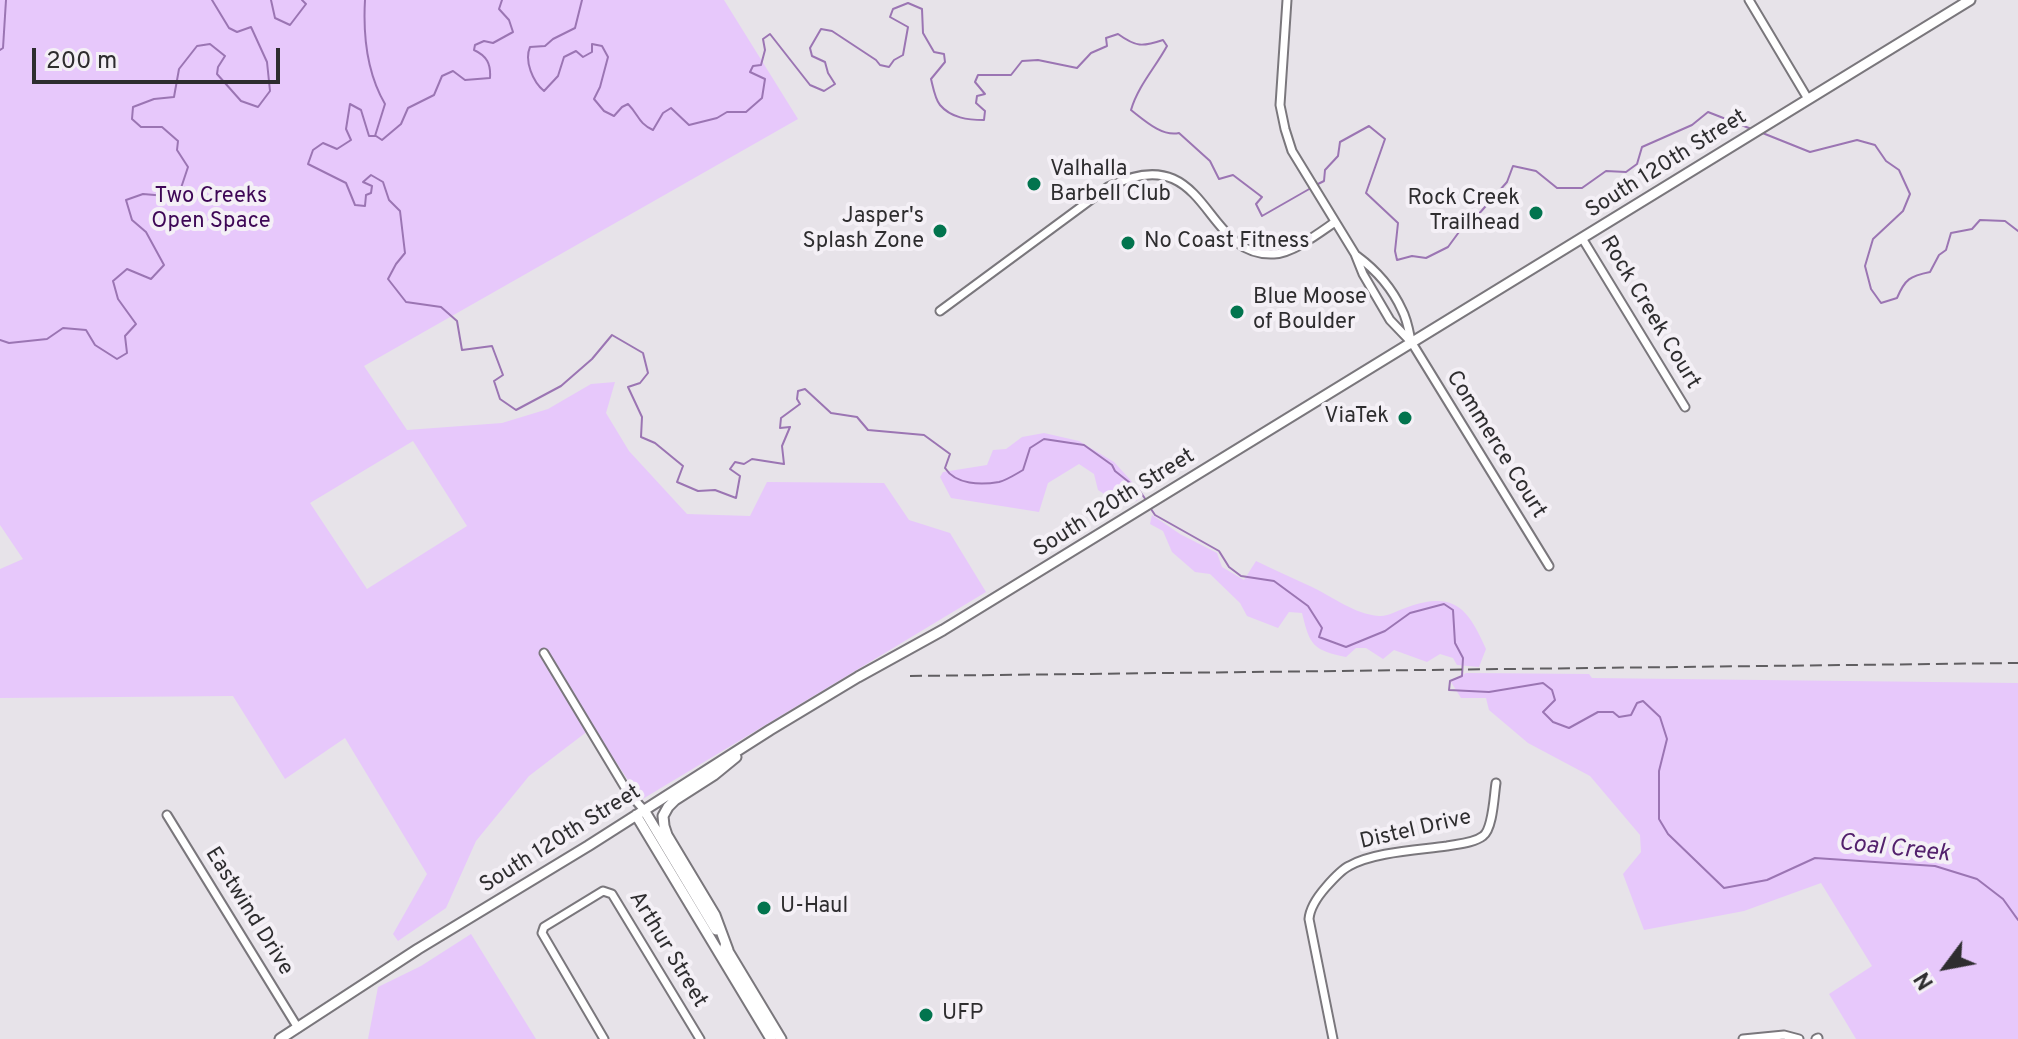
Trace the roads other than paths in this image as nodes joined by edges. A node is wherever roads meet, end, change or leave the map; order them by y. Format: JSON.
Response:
{"nodes":[{"id":1,"x":1287,"y":0,"type":"edge"},
{"id":2,"x":1749,"y":0,"type":"edge"},
{"id":3,"x":1970,"y":0,"type":"edge"},
{"id":4,"x":1808,"y":99,"type":"junction"},
{"id":5,"x":1335,"y":222,"type":"junction"},
{"id":6,"x":1582,"y":238,"type":"junction"},
{"id":7,"x":1355,"y":254,"type":"junction"},
{"id":8,"x":940,"y":311,"type":"dead end"},
{"id":9,"x":1412,"y":343,"type":"junction"},
{"id":10,"x":1685,"y":407,"type":"dead end"},
{"id":11,"x":1549,"y":566,"type":"dead end"},
{"id":12,"x":544,"y":653,"type":"dead end"},
{"id":13,"x":770,"y":730,"type":"junction"},
{"id":14,"x":1496,"y":783,"type":"dead end"},
{"id":15,"x":640,"y":813,"type":"junction"},
{"id":16,"x":167,"y":815,"type":"dead end"},
{"id":17,"x":728,"y":950,"type":"junction"},
{"id":18,"x":298,"y":1028,"type":"junction"},
{"id":19,"x":280,"y":1039,"type":"edge"},
{"id":20,"x":604,"y":1039,"type":"edge"},
{"id":21,"x":700,"y":1039,"type":"edge"},
{"id":22,"x":771,"y":1039,"type":"edge"},
{"id":23,"x":781,"y":1039,"type":"edge"},
{"id":24,"x":1333,"y":1039,"type":"edge"},
{"id":25,"x":1743,"y":1039,"type":"edge"},
{"id":26,"x":1799,"y":1039,"type":"edge"}],
"edges":[{"from":1,"to":5,"type":"street"},
{"from":2,"to":4,"type":"street"},
{"from":3,"to":4,"type":"main road","name":"South 120th Street"},
{"from":4,"to":6,"type":"main road","name":"South 120th Street"},
{"from":5,"to":7,"type":"street"},
{"from":5,"to":8,"type":"street"},
{"from":6,"to":9,"type":"main road","name":"South 120th Street"},
{"from":6,"to":10,"type":"street","name":"Rock Creek Court"},
{"from":7,"to":9,"type":"street"},
{"from":7,"to":9,"type":"street"},
{"from":9,"to":11,"type":"street","name":"Commerce Court"},
{"from":9,"to":13,"type":"main road","name":"South 120th Street"},
{"from":12,"to":15,"type":"street"},
{"from":13,"to":15,"type":"main road","name":"South 120th Street"},
{"from":13,"to":17,"type":"main road"},
{"from":14,"to":24,"type":"street","name":"Distel Drive"},
{"from":15,"to":17,"type":"main road"},
{"from":15,"to":18,"type":"main road","name":"South 120th Street"},
{"from":15,"to":22,"type":"main road"},
{"from":16,"to":18,"type":"street","name":"Eastwind Drive"},
{"from":17,"to":23,"type":"main road"},
{"from":18,"to":19,"type":"main road","name":"South 120th Street"},
{"from":20,"to":21,"type":"street","name":"Arthur Street"},
{"from":25,"to":26,"type":"street"}]}
